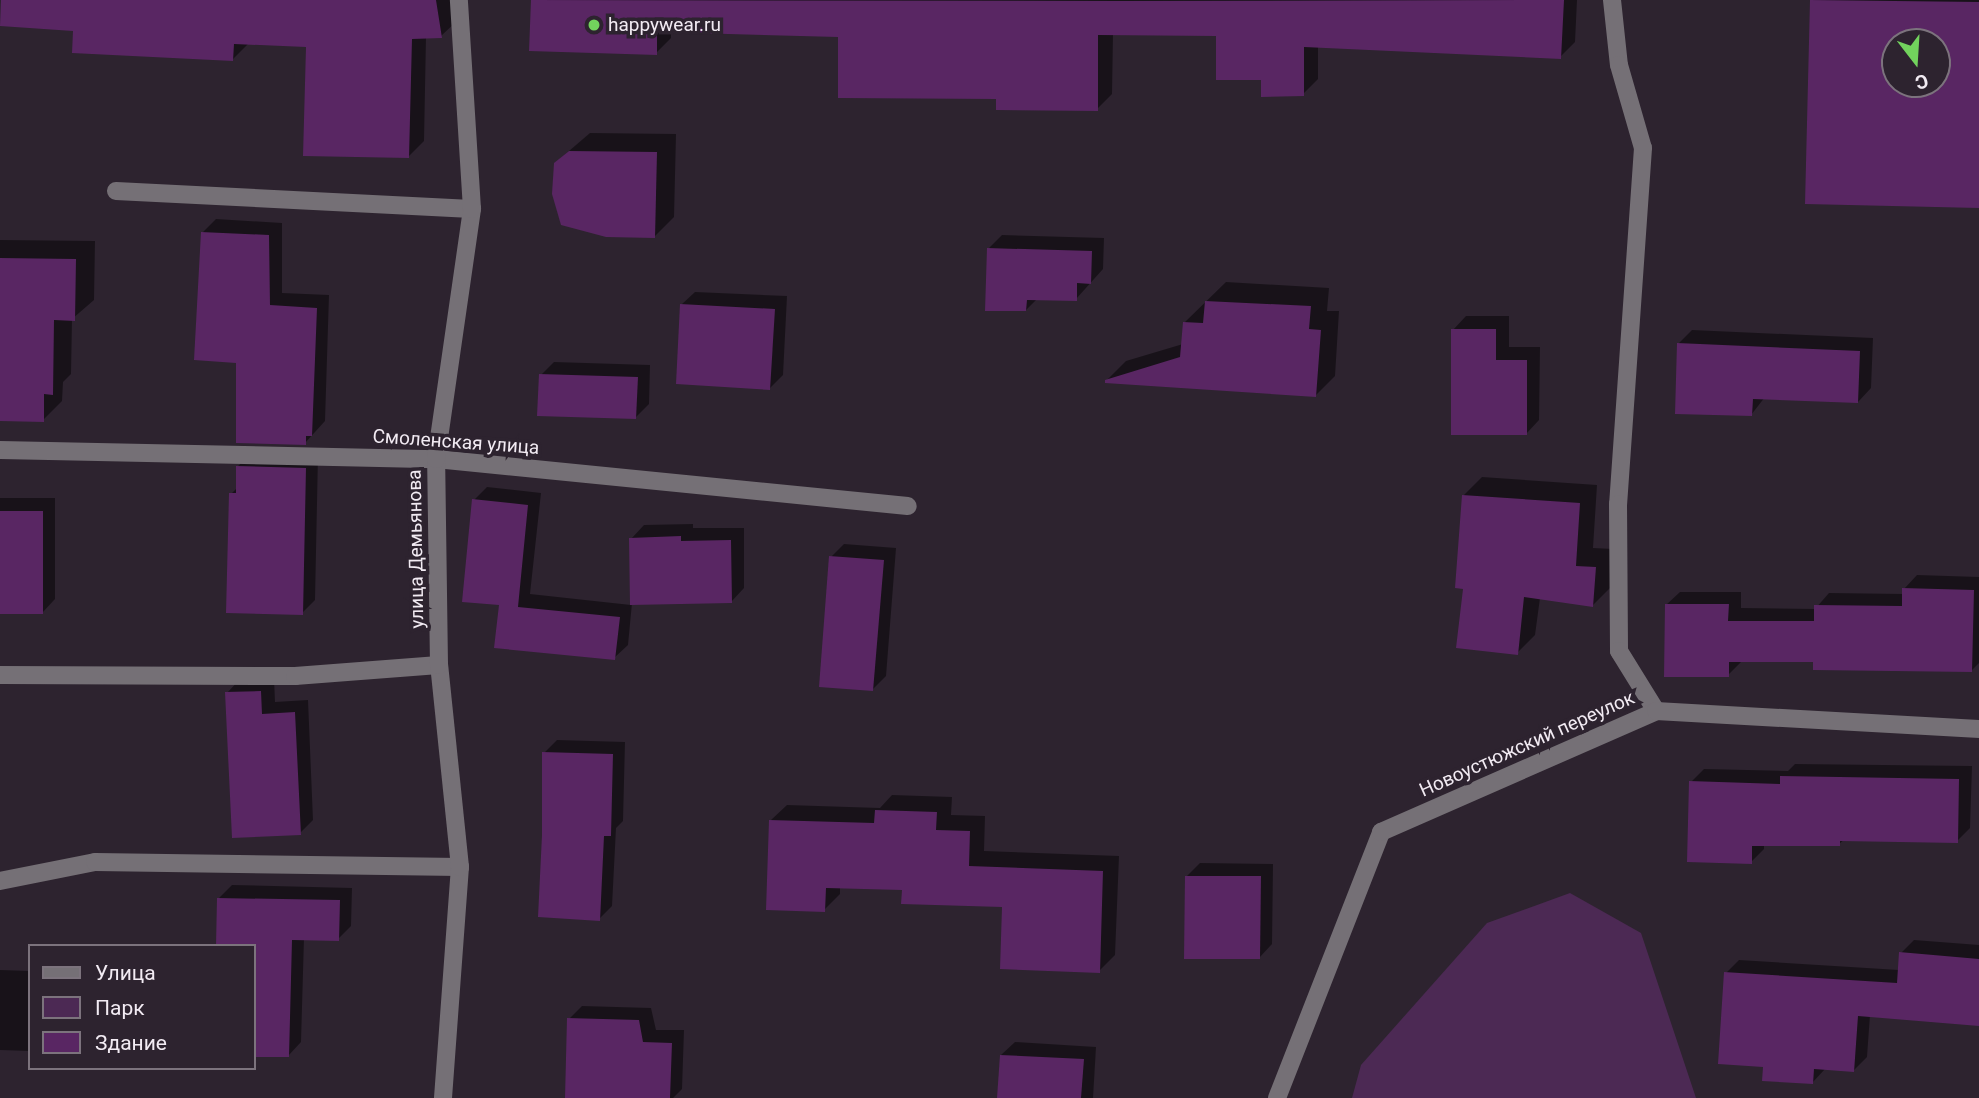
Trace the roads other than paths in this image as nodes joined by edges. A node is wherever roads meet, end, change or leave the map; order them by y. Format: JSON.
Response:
{"nodes":[{"id":1,"x":459,"y":0,"type":"edge"},
{"id":2,"x":1612,"y":0,"type":"edge"},
{"id":3,"x":116,"y":191,"type":"dead end"},
{"id":4,"x":472,"y":209,"type":"junction"},
{"id":5,"x":0,"y":450,"type":"edge"},
{"id":6,"x":436,"y":458,"type":"junction"},
{"id":7,"x":908,"y":506,"type":"dead end"},
{"id":8,"x":439,"y":665,"type":"junction"},
{"id":9,"x":0,"y":675,"type":"edge"},
{"id":10,"x":1656,"y":711,"type":"junction"},
{"id":11,"x":1979,"y":729,"type":"edge"},
{"id":12,"x":460,"y":867,"type":"junction"},
{"id":13,"x":0,"y":881,"type":"edge"},
{"id":14,"x":443,"y":1098,"type":"edge"},
{"id":15,"x":1277,"y":1098,"type":"edge"}],
"edges":[{"from":1,"to":4,"type":"street","name":"улица Демьянова"},
{"from":2,"to":10,"type":"street"},
{"from":3,"to":4,"type":"street"},
{"from":4,"to":6,"type":"street","name":"улица Демьянова"},
{"from":5,"to":6,"type":"street","name":"Смоленская улица"},
{"from":6,"to":7,"type":"street","name":"Смоленская улица"},
{"from":6,"to":8,"type":"street","name":"улица Демьянова"},
{"from":8,"to":9,"type":"street"},
{"from":8,"to":12,"type":"street","name":"улица Демьянова"},
{"from":10,"to":11,"type":"street","name":"Новоустюжский переулок"},
{"from":10,"to":15,"type":"street","name":"Новоустюжский переулок"},
{"from":12,"to":13,"type":"street"},
{"from":12,"to":14,"type":"street","name":"улица Демьянова"}]}
